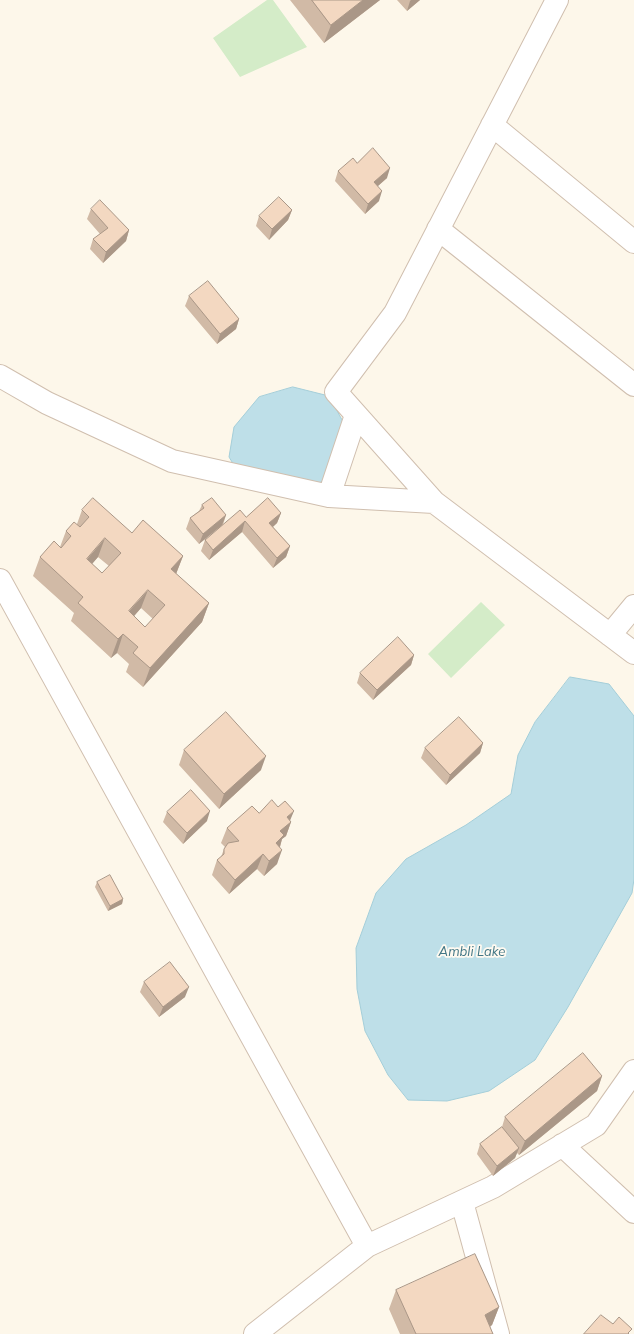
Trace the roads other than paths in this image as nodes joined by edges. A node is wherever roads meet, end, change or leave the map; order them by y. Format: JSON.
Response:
{"nodes":[{"id":1,"x":549,"y":4,"type":"edge"},
{"id":2,"x":492,"y":124,"type":"junction"},
{"id":3,"x":438,"y":229,"type":"junction"},
{"id":4,"x":634,"y":242,"type":"edge"},
{"id":5,"x":0,"y":376,"type":"edge"},
{"id":6,"x":634,"y":384,"type":"edge"},
{"id":7,"x":356,"y":415,"type":"junction"},
{"id":8,"x":329,"y":496,"type":"junction"},
{"id":9,"x":434,"y":502,"type":"junction"},
{"id":10,"x":0,"y":580,"type":"edge"},
{"id":11,"x":634,"y":606,"type":"edge"},
{"id":12,"x":610,"y":634,"type":"junction"},
{"id":13,"x":634,"y":653,"type":"edge"},
{"id":14,"x":634,"y":1071,"type":"edge"},
{"id":15,"x":562,"y":1145,"type":"junction"},
{"id":16,"x":462,"y":1202,"type":"junction"},
{"id":17,"x":634,"y":1212,"type":"edge"},
{"id":18,"x":367,"y":1246,"type":"junction"},
{"id":19,"x":255,"y":1334,"type":"edge"},
{"id":20,"x":498,"y":1334,"type":"edge"}],
"edges":[{"from":1,"to":2,"type":"street"},
{"from":2,"to":3,"type":"street"},
{"from":2,"to":4,"type":"street"},
{"from":3,"to":6,"type":"street"},
{"from":3,"to":7,"type":"street"},
{"from":5,"to":8,"type":"street"},
{"from":7,"to":8,"type":"street"},
{"from":7,"to":9,"type":"street"},
{"from":8,"to":9,"type":"street"},
{"from":9,"to":12,"type":"street"},
{"from":10,"to":18,"type":"street"},
{"from":11,"to":12,"type":"street"},
{"from":12,"to":13,"type":"street"},
{"from":14,"to":15,"type":"street"},
{"from":15,"to":16,"type":"street"},
{"from":15,"to":17,"type":"street"},
{"from":16,"to":18,"type":"street"},
{"from":16,"to":20,"type":"street"},
{"from":18,"to":19,"type":"street"}]}
